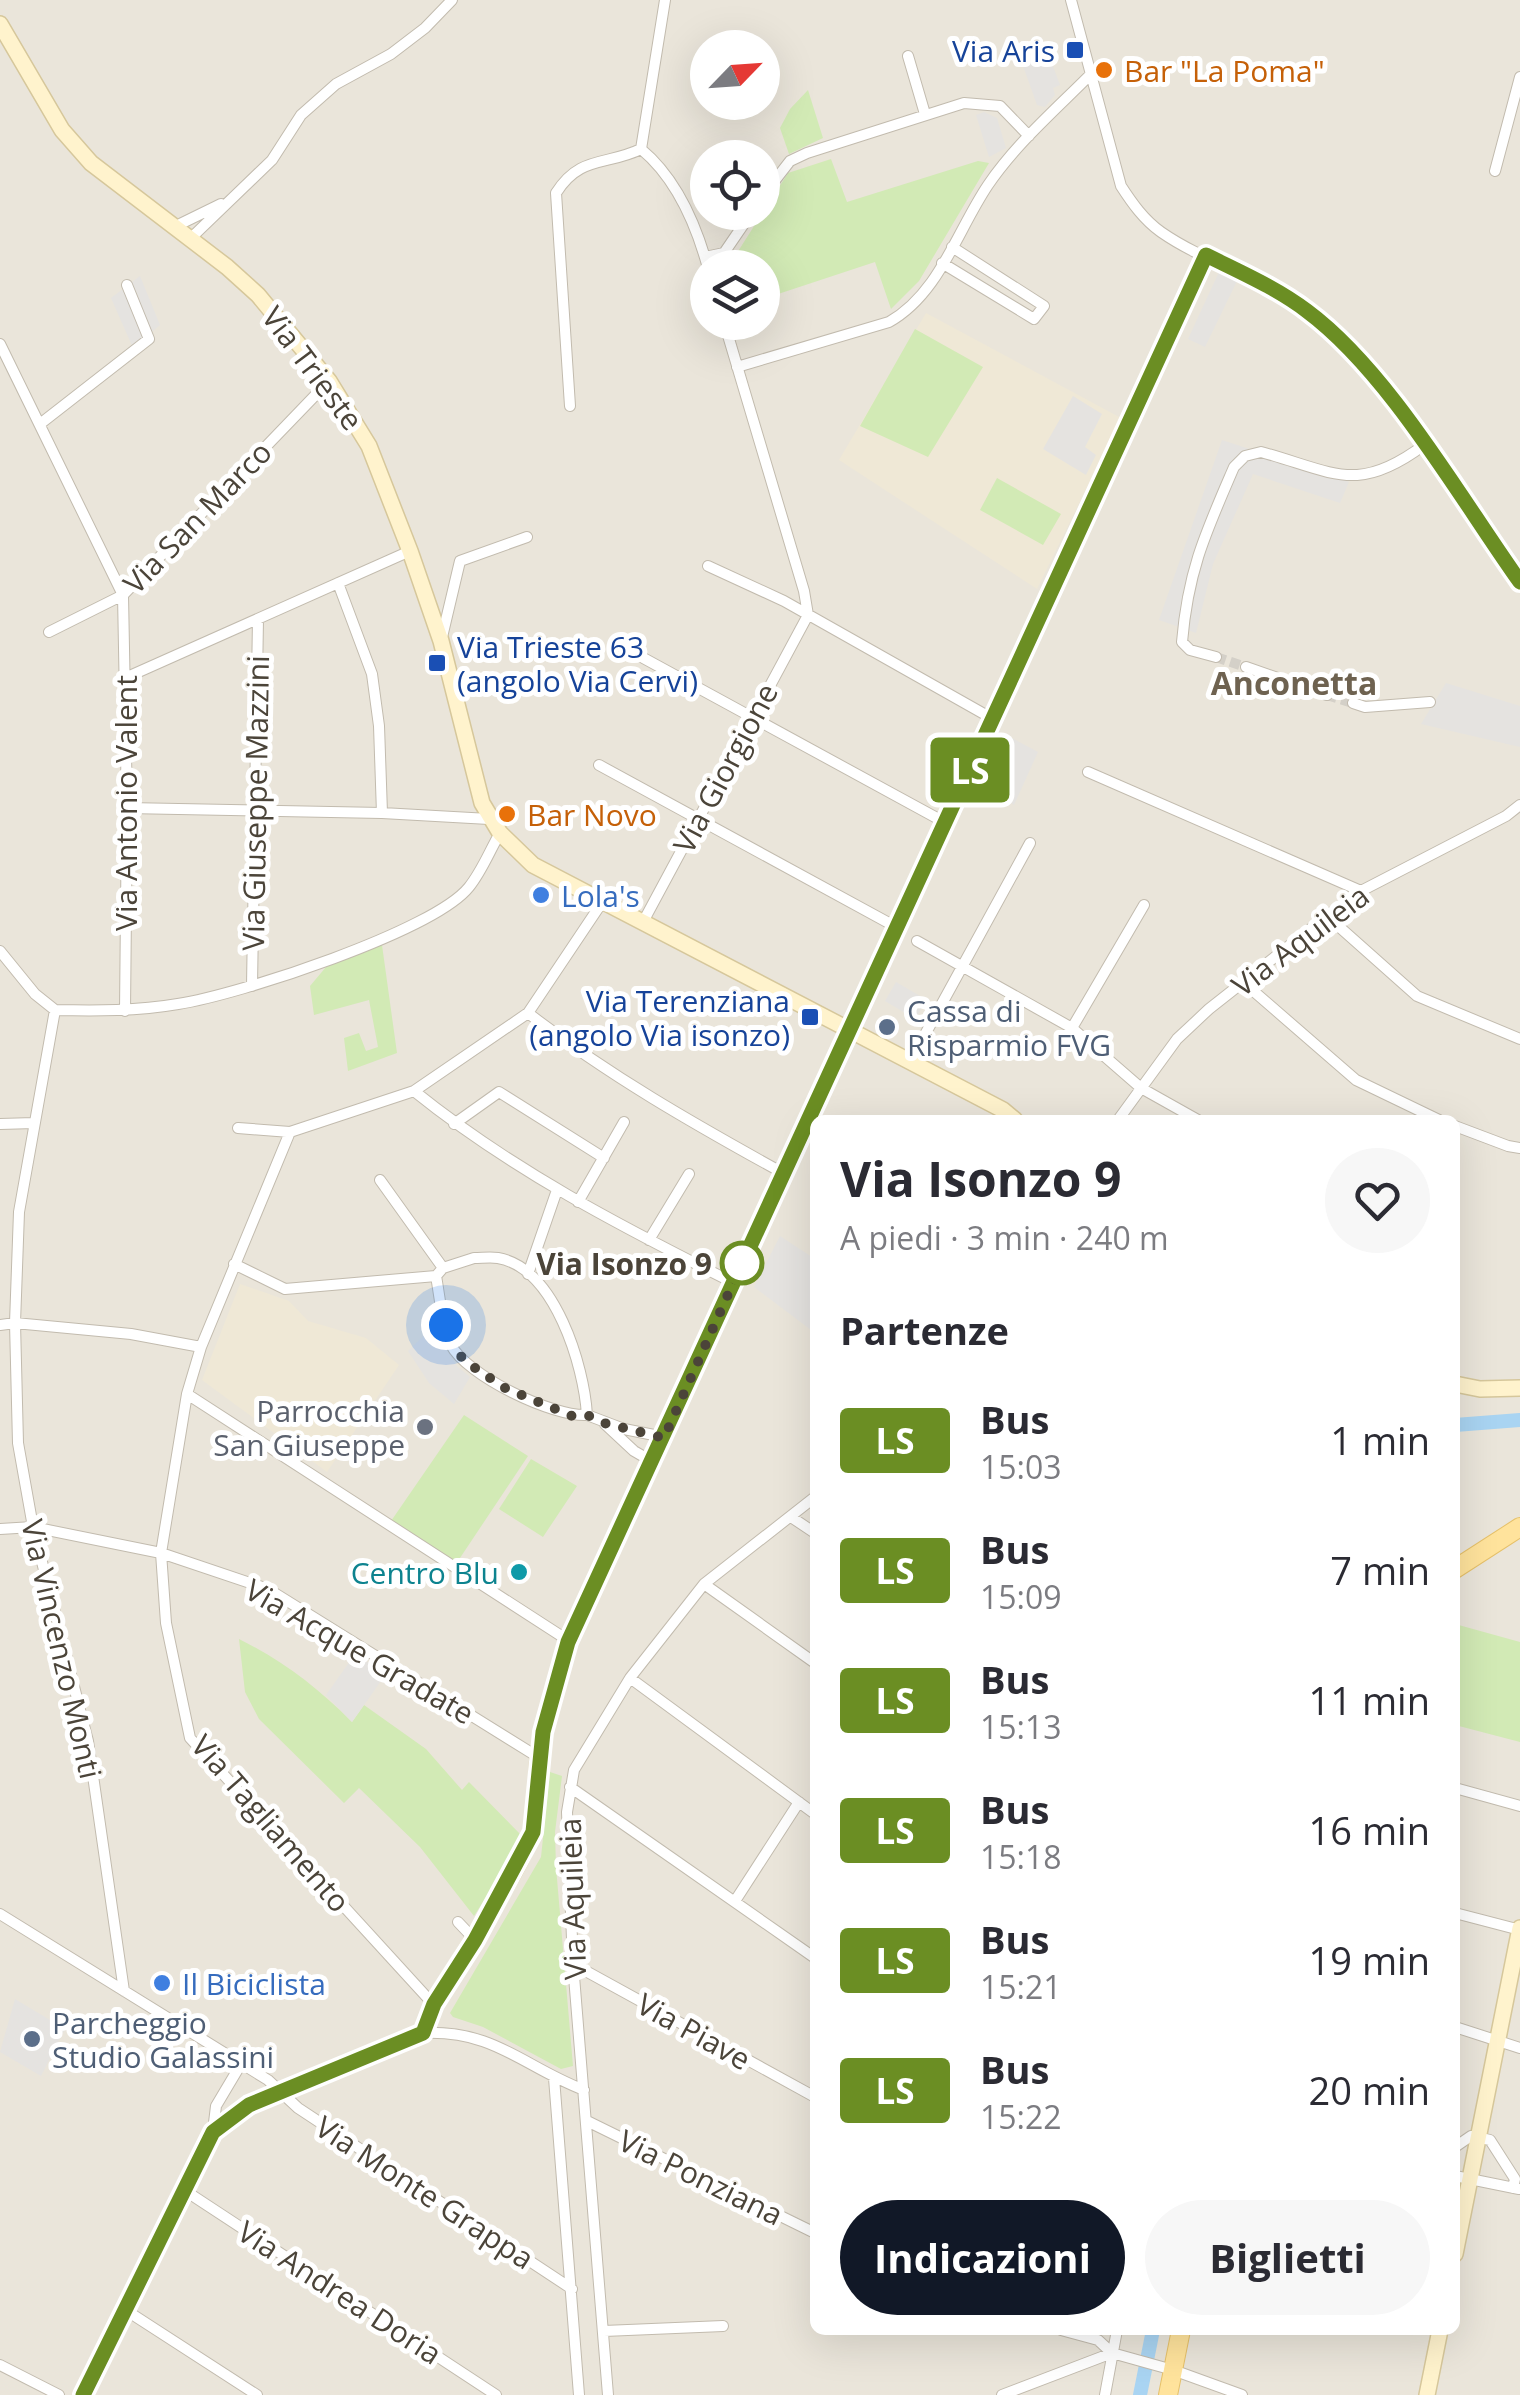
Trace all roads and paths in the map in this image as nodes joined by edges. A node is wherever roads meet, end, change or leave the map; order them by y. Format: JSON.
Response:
{"nodes":[{"id":1,"x":452,"y":0,"type":"edge"},
{"id":2,"x":665,"y":0,"type":"edge"},
{"id":3,"x":1071,"y":0,"type":"edge"},
{"id":4,"x":0,"y":24,"type":"edge"},
{"id":5,"x":908,"y":56,"type":"dead end"},
{"id":6,"x":1088,"y":76,"type":"junction"},
{"id":7,"x":1520,"y":77,"type":"edge"},
{"id":8,"x":925,"y":114,"type":"junction"},
{"id":9,"x":1029,"y":136,"type":"junction"},
{"id":10,"x":641,"y":148,"type":"junction"},
{"id":11,"x":1495,"y":170,"type":"dead end"},
{"id":12,"x":780,"y":174,"type":"edge"},
{"id":13,"x":231,"y":199,"type":"junction"},
{"id":14,"x":174,"y":228,"type":"junction"},
{"id":15,"x":190,"y":239,"type":"junction"},
{"id":16,"x":952,"y":247,"type":"junction"},
{"id":17,"x":702,"y":250,"type":"edge"},
{"id":18,"x":1206,"y":255,"type":"junction"},
{"id":19,"x":942,"y":263,"type":"junction"},
{"id":20,"x":127,"y":285,"type":"dead end"},
{"id":21,"x":729,"y":340,"type":"edge"},
{"id":22,"x":0,"y":344,"type":"edge"},
{"id":23,"x":737,"y":367,"type":"junction"},
{"id":24,"x":329,"y":380,"type":"junction"},
{"id":25,"x":570,"y":406,"type":"dead end"},
{"id":26,"x":40,"y":424,"type":"junction"},
{"id":27,"x":1424,"y":445,"type":"junction"},
{"id":28,"x":528,"y":538,"type":"dead end"},
{"id":29,"x":410,"y":550,"type":"junction"},
{"id":30,"x":708,"y":566,"type":"dead end"},
{"id":31,"x":1520,"y":582,"type":"edge"},
{"id":32,"x":338,"y":583,"type":"junction"},
{"id":33,"x":123,"y":595,"type":"junction"},
{"id":34,"x":808,"y":615,"type":"junction"},
{"id":35,"x":258,"y":619,"type":"junction"},
{"id":36,"x":49,"y":632,"type":"dead end"},
{"id":37,"x":441,"y":641,"type":"junction"},
{"id":38,"x":636,"y":654,"type":"dead end"},
{"id":39,"x":1216,"y":657,"type":"tunnel mouth"},
{"id":40,"x":1246,"y":668,"type":"tunnel mouth"},
{"id":41,"x":125,"y":678,"type":"junction"},
{"id":42,"x":1327,"y":695,"type":"tunnel mouth"},
{"id":43,"x":1353,"y":702,"type":"tunnel mouth"},
{"id":44,"x":1430,"y":702,"type":"dead end"},
{"id":45,"x":753,"y":716,"type":"junction"},
{"id":46,"x":994,"y":719,"type":"junction"},
{"id":47,"x":599,"y":765,"type":"dead end"},
{"id":48,"x":1088,"y":772,"type":"dead end"},
{"id":49,"x":1520,"y":805,"type":"edge"},
{"id":50,"x":127,"y":808,"type":"junction"},
{"id":51,"x":254,"y":810,"type":"junction"},
{"id":52,"x":486,"y":811,"type":"junction"},
{"id":53,"x":382,"y":812,"type":"junction"},
{"id":54,"x":699,"y":818,"type":"junction"},
{"id":55,"x":946,"y":823,"type":"junction"},
{"id":56,"x":500,"y":833,"type":"junction"},
{"id":57,"x":1030,"y":843,"type":"dead end"},
{"id":58,"x":1361,"y":890,"type":"junction"},
{"id":59,"x":603,"y":901,"type":"junction"},
{"id":60,"x":1144,"y":905,"type":"dead end"},
{"id":61,"x":1327,"y":916,"type":"junction"},
{"id":62,"x":643,"y":922,"type":"junction"},
{"id":63,"x":898,"y":928,"type":"junction"},
{"id":64,"x":917,"y":940,"type":"dead end"},
{"id":65,"x":0,"y":951,"type":"edge"},
{"id":66,"x":964,"y":967,"type":"junction"},
{"id":67,"x":1242,"y":982,"type":"junction"},
{"id":68,"x":252,"y":986,"type":"junction"},
{"id":69,"x":55,"y":1010,"type":"junction"},
{"id":70,"x":124,"y":1011,"type":"junction"},
{"id":71,"x":528,"y":1013,"type":"junction"},
{"id":72,"x":850,"y":1028,"type":"junction"},
{"id":73,"x":1072,"y":1028,"type":"junction"},
{"id":74,"x":1520,"y":1039,"type":"edge"},
{"id":75,"x":911,"y":1060,"type":"junction"},
{"id":76,"x":1142,"y":1088,"type":"junction"},
{"id":77,"x":414,"y":1091,"type":"junction"},
{"id":78,"x":1007,"y":1115,"type":"edge"},
{"id":79,"x":1122,"y":1115,"type":"edge"},
{"id":80,"x":1189,"y":1115,"type":"edge"},
{"id":81,"x":1430,"y":1115,"type":"edge"},
{"id":82,"x":34,"y":1122,"type":"junction"},
{"id":83,"x":624,"y":1122,"type":"dead end"},
{"id":84,"x":0,"y":1124,"type":"edge"},
{"id":85,"x":454,"y":1124,"type":"junction"},
{"id":86,"x":238,"y":1128,"type":"dead end"},
{"id":87,"x":1460,"y":1128,"type":"edge"},
{"id":88,"x":290,"y":1132,"type":"junction"},
{"id":89,"x":1520,"y":1148,"type":"edge"},
{"id":90,"x":604,"y":1158,"type":"junction"},
{"id":91,"x":783,"y":1173,"type":"junction"},
{"id":92,"x":689,"y":1174,"type":"dead end"},
{"id":93,"x":380,"y":1180,"type":"dead end"},
{"id":94,"x":557,"y":1190,"type":"junction"},
{"id":95,"x":578,"y":1202,"type":"junction"},
{"id":96,"x":649,"y":1240,"type":"junction"},
{"id":97,"x":234,"y":1264,"type":"junction"},
{"id":98,"x":439,"y":1272,"type":"junction"},
{"id":99,"x":528,"y":1274,"type":"junction"},
{"id":100,"x":734,"y":1282,"type":"junction"},
{"id":101,"x":14,"y":1323,"type":"junction"},
{"id":102,"x":0,"y":1325,"type":"edge"},
{"id":103,"x":201,"y":1347,"type":"junction"},
{"id":104,"x":1460,"y":1385,"type":"edge"},
{"id":105,"x":1520,"y":1388,"type":"edge"},
{"id":106,"x":186,"y":1394,"type":"junction"},
{"id":107,"x":587,"y":1415,"type":"junction"},
{"id":108,"x":604,"y":1423,"type":"junction"},
{"id":109,"x":664,"y":1438,"type":"junction"},
{"id":110,"x":652,"y":1462,"type":"junction"},
{"id":111,"x":810,"y":1501,"type":"edge"},
{"id":112,"x":791,"y":1517,"type":"junction"},
{"id":113,"x":33,"y":1527,"type":"junction"},
{"id":114,"x":0,"y":1529,"type":"edge"},
{"id":115,"x":810,"y":1530,"type":"edge"},
{"id":116,"x":1517,"y":1530,"type":"edge"},
{"id":117,"x":161,"y":1553,"type":"junction"},
{"id":118,"x":1460,"y":1566,"type":"edge"},
{"id":119,"x":704,"y":1584,"type":"junction"},
{"id":120,"x":568,"y":1642,"type":"junction"},
{"id":121,"x":810,"y":1659,"type":"edge"},
{"id":122,"x":630,"y":1678,"type":"junction"},
{"id":123,"x":538,"y":1757,"type":"junction"},
{"id":124,"x":570,"y":1788,"type":"junction"},
{"id":125,"x":1460,"y":1789,"type":"edge"},
{"id":126,"x":800,"y":1802,"type":"junction"},
{"id":127,"x":1520,"y":1806,"type":"edge"},
{"id":128,"x":810,"y":1810,"type":"edge"},
{"id":129,"x":735,"y":1901,"type":"junction"},
{"id":130,"x":0,"y":1914,"type":"edge"},
{"id":131,"x":1460,"y":1915,"type":"edge"},
{"id":132,"x":458,"y":1922,"type":"dead end"},
{"id":133,"x":1520,"y":1929,"type":"edge"},
{"id":134,"x":475,"y":1940,"type":"junction"},
{"id":135,"x":810,"y":1954,"type":"edge"},
{"id":136,"x":573,"y":1964,"type":"junction"},
{"id":137,"x":124,"y":1992,"type":"junction"},
{"id":138,"x":434,"y":2004,"type":"junction"},
{"id":139,"x":1460,"y":2028,"type":"edge"},
{"id":140,"x":423,"y":2033,"type":"junction"},
{"id":141,"x":1498,"y":2041,"type":"junction"},
{"id":142,"x":1520,"y":2048,"type":"edge"},
{"id":143,"x":241,"y":2064,"type":"junction"},
{"id":144,"x":554,"y":2078,"type":"junction"},
{"id":145,"x":584,"y":2090,"type":"junction"},
{"id":146,"x":282,"y":2094,"type":"junction"},
{"id":147,"x":810,"y":2095,"type":"edge"},
{"id":148,"x":586,"y":2121,"type":"junction"},
{"id":149,"x":213,"y":2132,"type":"junction"},
{"id":150,"x":1479,"y":2138,"type":"junction"},
{"id":151,"x":1460,"y":2144,"type":"edge"},
{"id":152,"x":1462,"y":2178,"type":"edge"},
{"id":153,"x":1517,"y":2189,"type":"edge"},
{"id":154,"x":184,"y":2190,"type":"junction"},
{"id":155,"x":810,"y":2231,"type":"edge"},
{"id":156,"x":572,"y":2288,"type":"junction"},
{"id":157,"x":124,"y":2308,"type":"junction"},
{"id":158,"x":723,"y":2326,"type":"dead end"},
{"id":159,"x":604,"y":2331,"type":"junction"},
{"id":160,"x":1076,"y":2335,"type":"edge"},
{"id":161,"x":1080,"y":2335,"type":"edge"},
{"id":162,"x":1116,"y":2335,"type":"edge"},
{"id":163,"x":1179,"y":2335,"type":"edge"},
{"id":164,"x":1439,"y":2335,"type":"edge"},
{"id":165,"x":1112,"y":2353,"type":"junction"},
{"id":166,"x":1086,"y":2361,"type":"junction"},
{"id":167,"x":0,"y":2365,"type":"edge"},
{"id":168,"x":1164,"y":2367,"type":"junction"},
{"id":169,"x":58,"y":2395,"type":"edge"},
{"id":170,"x":83,"y":2395,"type":"edge"},
{"id":171,"x":256,"y":2395,"type":"edge"},
{"id":172,"x":496,"y":2395,"type":"edge"},
{"id":173,"x":579,"y":2395,"type":"edge"},
{"id":174,"x":608,"y":2395,"type":"edge"},
{"id":175,"x":1002,"y":2395,"type":"edge"},
{"id":176,"x":1105,"y":2395,"type":"edge"},
{"id":177,"x":1168,"y":2395,"type":"edge"},
{"id":178,"x":1242,"y":2395,"type":"edge"},
{"id":179,"x":1427,"y":2395,"type":"edge"}],
"edges":[{"from":1,"to":13,"type":"street"},
{"from":2,"to":10,"type":"street"},
{"from":3,"to":6,"type":"street"},
{"from":4,"to":14,"type":"street","name":"Via Trieste"},
{"from":5,"to":8,"type":"street"},
{"from":6,"to":9,"type":"street"},
{"from":6,"to":18,"type":"street"},
{"from":7,"to":11,"type":"street"},
{"from":8,"to":9,"type":"street"},
{"from":8,"to":12,"type":"street"},
{"from":9,"to":16,"type":"street"},
{"from":10,"to":17,"type":"street"},
{"from":10,"to":25,"type":"street"},
{"from":13,"to":14,"type":"street"},
{"from":13,"to":15,"type":"street"},
{"from":14,"to":15,"type":"street","name":"Via Trieste"},
{"from":15,"to":24,"type":"street","name":"Via Trieste"},
{"from":16,"to":19,"type":"street"},
{"from":16,"to":19,"type":"street"},
{"from":18,"to":27,"type":"street"},
{"from":18,"to":46,"type":"street"},
{"from":19,"to":23,"type":"street"},
{"from":20,"to":26,"type":"street"},
{"from":21,"to":23,"type":"street"},
{"from":22,"to":26,"type":"street"},
{"from":23,"to":34,"type":"street"},
{"from":24,"to":29,"type":"street","name":"Via Trieste"},
{"from":24,"to":33,"type":"street","name":"Via San Marco"},
{"from":26,"to":33,"type":"street"},
{"from":27,"to":31,"type":"street"},
{"from":27,"to":39,"type":"street"},
{"from":28,"to":37,"type":"street"},
{"from":29,"to":32,"type":"street"},
{"from":29,"to":37,"type":"street","name":"Via Trieste"},
{"from":30,"to":34,"type":"street"},
{"from":32,"to":35,"type":"street"},
{"from":32,"to":53,"type":"street"},
{"from":33,"to":36,"type":"street","name":"Via San Marco"},
{"from":33,"to":41,"type":"street","name":"Via Antonio Valent"},
{"from":34,"to":45,"type":"street","name":"Via Giorgione"},
{"from":34,"to":46,"type":"street"},
{"from":35,"to":41,"type":"street"},
{"from":35,"to":51,"type":"street","name":"Via Giuseppe Mazzini"},
{"from":37,"to":52,"type":"street","name":"Via Trieste"},
{"from":38,"to":45,"type":"street"},
{"from":40,"to":42,"type":"street"},
{"from":41,"to":50,"type":"street","name":"Via Antonio Valent"},
{"from":43,"to":44,"type":"street"},
{"from":45,"to":54,"type":"street","name":"Via Giorgione"},
{"from":45,"to":55,"type":"street"},
{"from":46,"to":55,"type":"street"},
{"from":47,"to":54,"type":"street"},
{"from":48,"to":58,"type":"street"},
{"from":49,"to":58,"type":"street","name":"Via Aquileia"},
{"from":50,"to":51,"type":"street"},
{"from":50,"to":70,"type":"street","name":"Via Antonio Valent"},
{"from":51,"to":53,"type":"street"},
{"from":51,"to":68,"type":"street","name":"Via Giuseppe Mazzini"},
{"from":52,"to":53,"type":"street"},
{"from":52,"to":56,"type":"street"},
{"from":54,"to":62,"type":"street","name":"Via Giorgione"},
{"from":54,"to":63,"type":"street"},
{"from":55,"to":63,"type":"street"},
{"from":56,"to":59,"type":"street"},
{"from":56,"to":68,"type":"street"},
{"from":57,"to":66,"type":"street"},
{"from":58,"to":61,"type":"street","name":"Via Aquileia"},
{"from":59,"to":62,"type":"street"},
{"from":59,"to":71,"type":"street"},
{"from":60,"to":73,"type":"street"},
{"from":61,"to":67,"type":"street","name":"Via Aquileia"},
{"from":61,"to":74,"type":"street"},
{"from":62,"to":72,"type":"street"},
{"from":63,"to":72,"type":"street"},
{"from":64,"to":66,"type":"street"},
{"from":65,"to":69,"type":"street"},
{"from":66,"to":73,"type":"street"},
{"from":66,"to":75,"type":"street"},
{"from":67,"to":76,"type":"street","name":"Via Aquileia"},
{"from":67,"to":81,"type":"street"},
{"from":68,"to":70,"type":"street"},
{"from":69,"to":70,"type":"street"},
{"from":69,"to":82,"type":"street","name":"Via Vincenzo Monti"},
{"from":71,"to":77,"type":"street"},
{"from":71,"to":91,"type":"street"},
{"from":72,"to":75,"type":"street"},
{"from":72,"to":91,"type":"street"},
{"from":73,"to":76,"type":"street"},
{"from":75,"to":78,"type":"street"},
{"from":76,"to":79,"type":"street","name":"Via Aquileia"},
{"from":76,"to":80,"type":"street"},
{"from":77,"to":85,"type":"street"},
{"from":77,"to":88,"type":"street"},
{"from":82,"to":84,"type":"street"},
{"from":82,"to":101,"type":"street","name":"Via Vincenzo Monti"},
{"from":83,"to":90,"type":"street"},
{"from":85,"to":90,"type":"street"},
{"from":85,"to":94,"type":"street"},
{"from":86,"to":88,"type":"street"},
{"from":87,"to":89,"type":"street"},
{"from":88,"to":97,"type":"street","name":"Via Tagliamento"},
{"from":90,"to":95,"type":"street"},
{"from":91,"to":100,"type":"street"},
{"from":92,"to":96,"type":"street"},
{"from":93,"to":98,"type":"street"},
{"from":94,"to":95,"type":"street"},
{"from":94,"to":99,"type":"street"},
{"from":95,"to":96,"type":"street"},
{"from":96,"to":100,"type":"street"},
{"from":97,"to":98,"type":"street"},
{"from":97,"to":103,"type":"street","name":"Via Tagliamento"},
{"from":98,"to":99,"type":"street"},
{"from":98,"to":107,"type":"street"},
{"from":99,"to":107,"type":"street"},
{"from":100,"to":109,"type":"street"},
{"from":101,"to":102,"type":"street"},
{"from":101,"to":103,"type":"street"},
{"from":101,"to":113,"type":"street","name":"Via Vincenzo Monti"},
{"from":103,"to":106,"type":"street","name":"Via Tagliamento"},
{"from":104,"to":105,"type":"street"},
{"from":106,"to":117,"type":"street","name":"Via Tagliamento"},
{"from":106,"to":120,"type":"street"},
{"from":107,"to":108,"type":"street"},
{"from":108,"to":109,"type":"street"},
{"from":108,"to":110,"type":"street"},
{"from":109,"to":110,"type":"street"},
{"from":110,"to":120,"type":"street"},
{"from":111,"to":112,"type":"street","name":"Via Aquileia"},
{"from":112,"to":115,"type":"street"},
{"from":112,"to":119,"type":"street","name":"Via Aquileia"},
{"from":113,"to":114,"type":"street","name":"Via Acque Gradate"},
{"from":113,"to":117,"type":"street","name":"Via Acque Gradate"},
{"from":113,"to":137,"type":"street","name":"Via Vincenzo Monti"},
{"from":116,"to":118,"type":"main road"},
{"from":117,"to":123,"type":"street","name":"Via Acque Gradate"},
{"from":117,"to":138,"type":"street","name":"Via Tagliamento"},
{"from":119,"to":121,"type":"street"},
{"from":119,"to":122,"type":"street","name":"Via Aquileia"},
{"from":120,"to":123,"type":"street"},
{"from":122,"to":124,"type":"street","name":"Via Aquileia"},
{"from":122,"to":126,"type":"street"},
{"from":123,"to":134,"type":"street"},
{"from":124,"to":129,"type":"street"},
{"from":124,"to":136,"type":"street","name":"Via Aquileia"},
{"from":125,"to":127,"type":"street"},
{"from":126,"to":128,"type":"street"},
{"from":126,"to":129,"type":"street"},
{"from":129,"to":135,"type":"street"},
{"from":130,"to":137,"type":"street","name":"Via Monte Grappa"},
{"from":131,"to":133,"type":"street"},
{"from":132,"to":134,"type":"street"},
{"from":133,"to":141,"type":"street"},
{"from":134,"to":138,"type":"street"},
{"from":136,"to":145,"type":"street","name":"Via Aquileia"},
{"from":136,"to":147,"type":"street","name":"Via Piave"},
{"from":137,"to":143,"type":"street","name":"Via Monte Grappa"},
{"from":138,"to":140,"type":"street"},
{"from":139,"to":141,"type":"street"},
{"from":140,"to":144,"type":"street"},
{"from":140,"to":146,"type":"street"},
{"from":141,"to":142,"type":"street"},
{"from":141,"to":150,"type":"street"},
{"from":143,"to":146,"type":"street","name":"Via Monte Grappa"},
{"from":143,"to":149,"type":"street"},
{"from":144,"to":145,"type":"street"},
{"from":144,"to":156,"type":"street"},
{"from":145,"to":148,"type":"street","name":"Via Aquileia"},
{"from":146,"to":149,"type":"street"},
{"from":146,"to":156,"type":"street","name":"Via Monte Grappa"},
{"from":148,"to":155,"type":"street","name":"Via Ponziana"},
{"from":148,"to":159,"type":"street","name":"Via Aquileia"},
{"from":149,"to":154,"type":"street"},
{"from":150,"to":151,"type":"street"},
{"from":150,"to":152,"type":"street"},
{"from":150,"to":153,"type":"street"},
{"from":152,"to":153,"type":"street"},
{"from":154,"to":157,"type":"street"},
{"from":154,"to":172,"type":"street","name":"Via Andrea Doria"},
{"from":156,"to":173,"type":"street"},
{"from":157,"to":170,"type":"street"},
{"from":157,"to":171,"type":"street"},
{"from":158,"to":159,"type":"street"},
{"from":159,"to":174,"type":"street","name":"Via Aquileia"},
{"from":160,"to":166,"type":"street"},
{"from":161,"to":165,"type":"street"},
{"from":162,"to":165,"type":"street"},
{"from":163,"to":168,"type":"main road"},
{"from":164,"to":179,"type":"street"},
{"from":165,"to":166,"type":"street"},
{"from":165,"to":168,"type":"street"},
{"from":165,"to":176,"type":"street"},
{"from":166,"to":175,"type":"street"},
{"from":167,"to":169,"type":"street"},
{"from":168,"to":177,"type":"main road"},
{"from":168,"to":178,"type":"street"}]}
